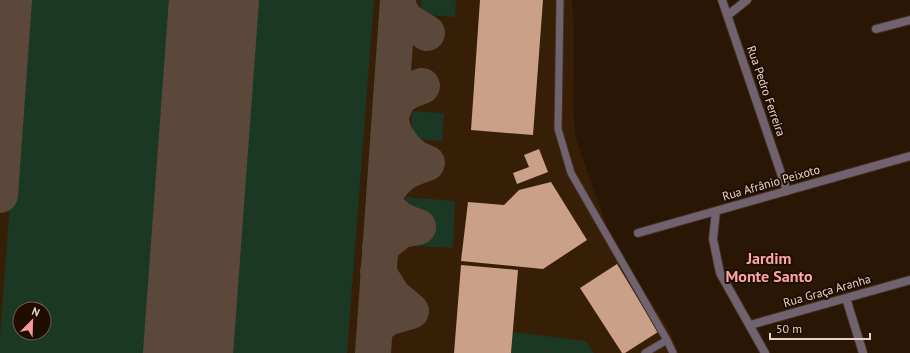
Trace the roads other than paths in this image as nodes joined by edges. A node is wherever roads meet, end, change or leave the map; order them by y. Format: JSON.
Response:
{"nodes":[{"id":1,"x":560,"y":0,"type":"edge"},
{"id":2,"x":722,"y":0,"type":"edge"},
{"id":3,"x":747,"y":0,"type":"edge"},
{"id":4,"x":728,"y":15,"type":"junction"},
{"id":5,"x":910,"y":20,"type":"edge"},
{"id":6,"x":876,"y":29,"type":"dead end"},
{"id":7,"x":910,"y":156,"type":"edge"},
{"id":8,"x":787,"y":191,"type":"junction"},
{"id":9,"x":716,"y":211,"type":"junction"},
{"id":10,"x":638,"y":233,"type":"dead end"},
{"id":11,"x":910,"y":280,"type":"edge"},
{"id":12,"x":846,"y":298,"type":"junction"},
{"id":13,"x":750,"y":325,"type":"junction"},
{"id":14,"x":668,"y":340,"type":"junction"},
{"id":15,"x":645,"y":353,"type":"edge"},
{"id":16,"x":673,"y":353,"type":"edge"},
{"id":17,"x":765,"y":353,"type":"edge"},
{"id":18,"x":863,"y":353,"type":"edge"}],
"edges":[{"from":1,"to":14,"type":"lane"},
{"from":2,"to":4,"type":"street","name":"Rua Pedro Ferreira"},
{"from":3,"to":4,"type":"street"},
{"from":4,"to":8,"type":"street","name":"Rua Pedro Ferreira"},
{"from":5,"to":6,"type":"street"},
{"from":7,"to":8,"type":"street","name":"Rua Afrânio Peixoto"},
{"from":8,"to":9,"type":"street","name":"Rua Afrânio Peixoto"},
{"from":9,"to":10,"type":"street","name":"Rua Afrânio Peixoto"},
{"from":9,"to":13,"type":"street"},
{"from":11,"to":12,"type":"street","name":"Rua Graça Aranha"},
{"from":12,"to":13,"type":"street","name":"Rua Graça Aranha"},
{"from":12,"to":18,"type":"street"},
{"from":13,"to":17,"type":"street"},
{"from":14,"to":15,"type":"lane"},
{"from":14,"to":16,"type":"lane"}]}
